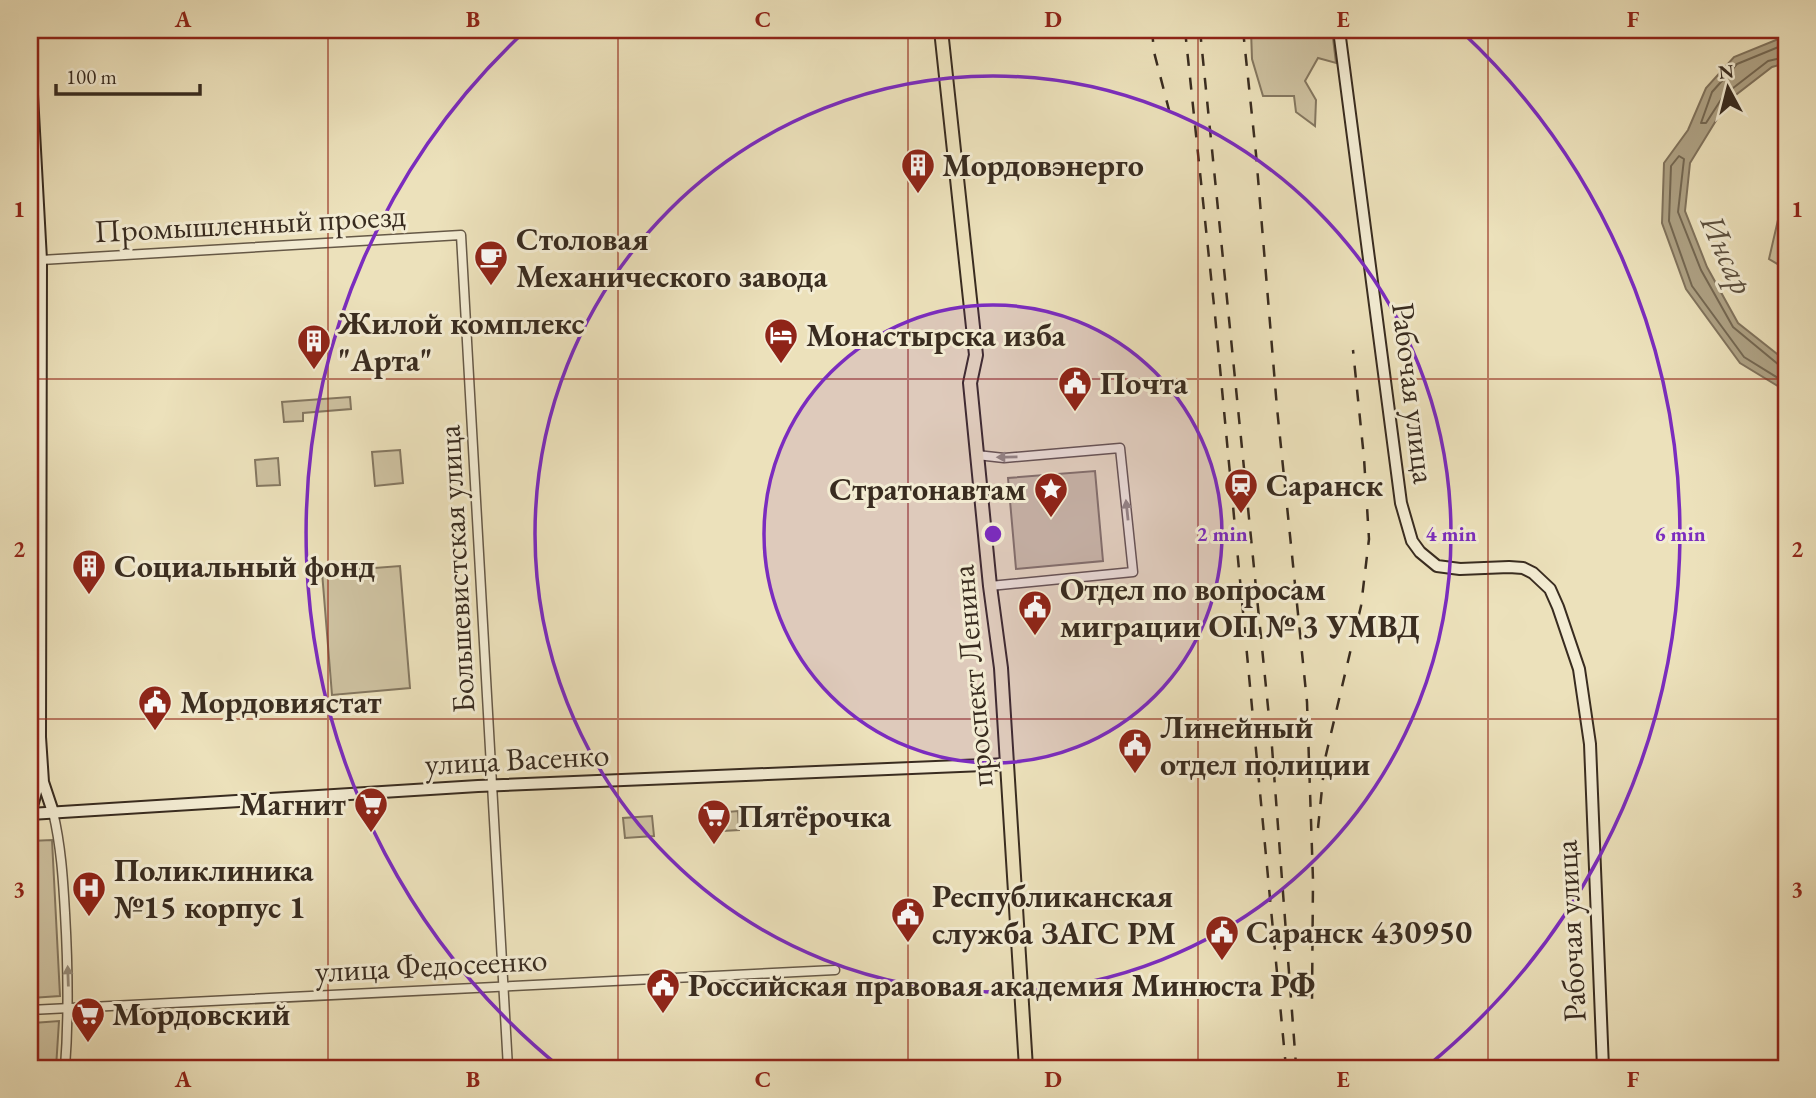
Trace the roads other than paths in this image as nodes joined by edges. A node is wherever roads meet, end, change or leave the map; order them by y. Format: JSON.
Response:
{"nodes":[{"id":1,"x":941,"y":30,"type":"edge"},
{"id":2,"x":1339,"y":30,"type":"edge"},
{"id":3,"x":30,"y":58,"type":"edge"},
{"id":4,"x":461,"y":235,"type":"joint"},
{"id":5,"x":41,"y":260,"type":"junction"},
{"id":6,"x":976,"y":455,"type":"junction"},
{"id":7,"x":990,"y":586,"type":"junction"},
{"id":8,"x":1007,"y":764,"type":"junction"},
{"id":9,"x":42,"y":771,"type":"junction"},
{"id":10,"x":492,"y":785,"type":"junction"},
{"id":11,"x":53,"y":812,"type":"junction"},
{"id":12,"x":30,"y":814,"type":"edge"},
{"id":13,"x":835,"y":970,"type":"dead end"},
{"id":14,"x":504,"y":986,"type":"junction"},
{"id":15,"x":69,"y":1008,"type":"junction"},
{"id":16,"x":30,"y":1010,"type":"edge"},
{"id":17,"x":65,"y":1068,"type":"edge"},
{"id":18,"x":508,"y":1068,"type":"edge"},
{"id":19,"x":1026,"y":1068,"type":"edge"},
{"id":20,"x":1603,"y":1068,"type":"edge"}],
"edges":[{"from":1,"to":6,"type":"main road","name":"проспект Ленина"},
{"from":2,"to":20,"type":"street","name":"Рабочая улица"},
{"from":3,"to":5,"type":"street"},
{"from":4,"to":5,"type":"street","name":"Промышленный проезд"},
{"from":4,"to":10,"type":"street","name":"Большевистская улица"},
{"from":5,"to":9,"type":"street"},
{"from":6,"to":7,"type":"main road","name":"проспект Ленина"},
{"from":7,"to":6,"type":"street","one_way":true},
{"from":7,"to":8,"type":"main road","name":"проспект Ленина"},
{"from":8,"to":10,"type":"street","name":"улица Васенко"},
{"from":8,"to":19,"type":"main road","name":"проспект Ленина"},
{"from":9,"to":11,"type":"street"},
{"from":9,"to":12,"type":"street"},
{"from":10,"to":11,"type":"street","name":"улица Васенко"},
{"from":10,"to":14,"type":"street","name":"Большевистская улица"},
{"from":11,"to":12,"type":"street","name":"улица Васенко"},
{"from":15,"to":11,"type":"street","one_way":true},
{"from":13,"to":14,"type":"street","name":"улица Федосеенко"},
{"from":14,"to":15,"type":"street","name":"улица Федосеенко"},
{"from":14,"to":18,"type":"street","name":"Большевистская улица"},
{"from":15,"to":16,"type":"street","name":"улица Федосеенко"},
{"from":15,"to":17,"type":"street"}]}
